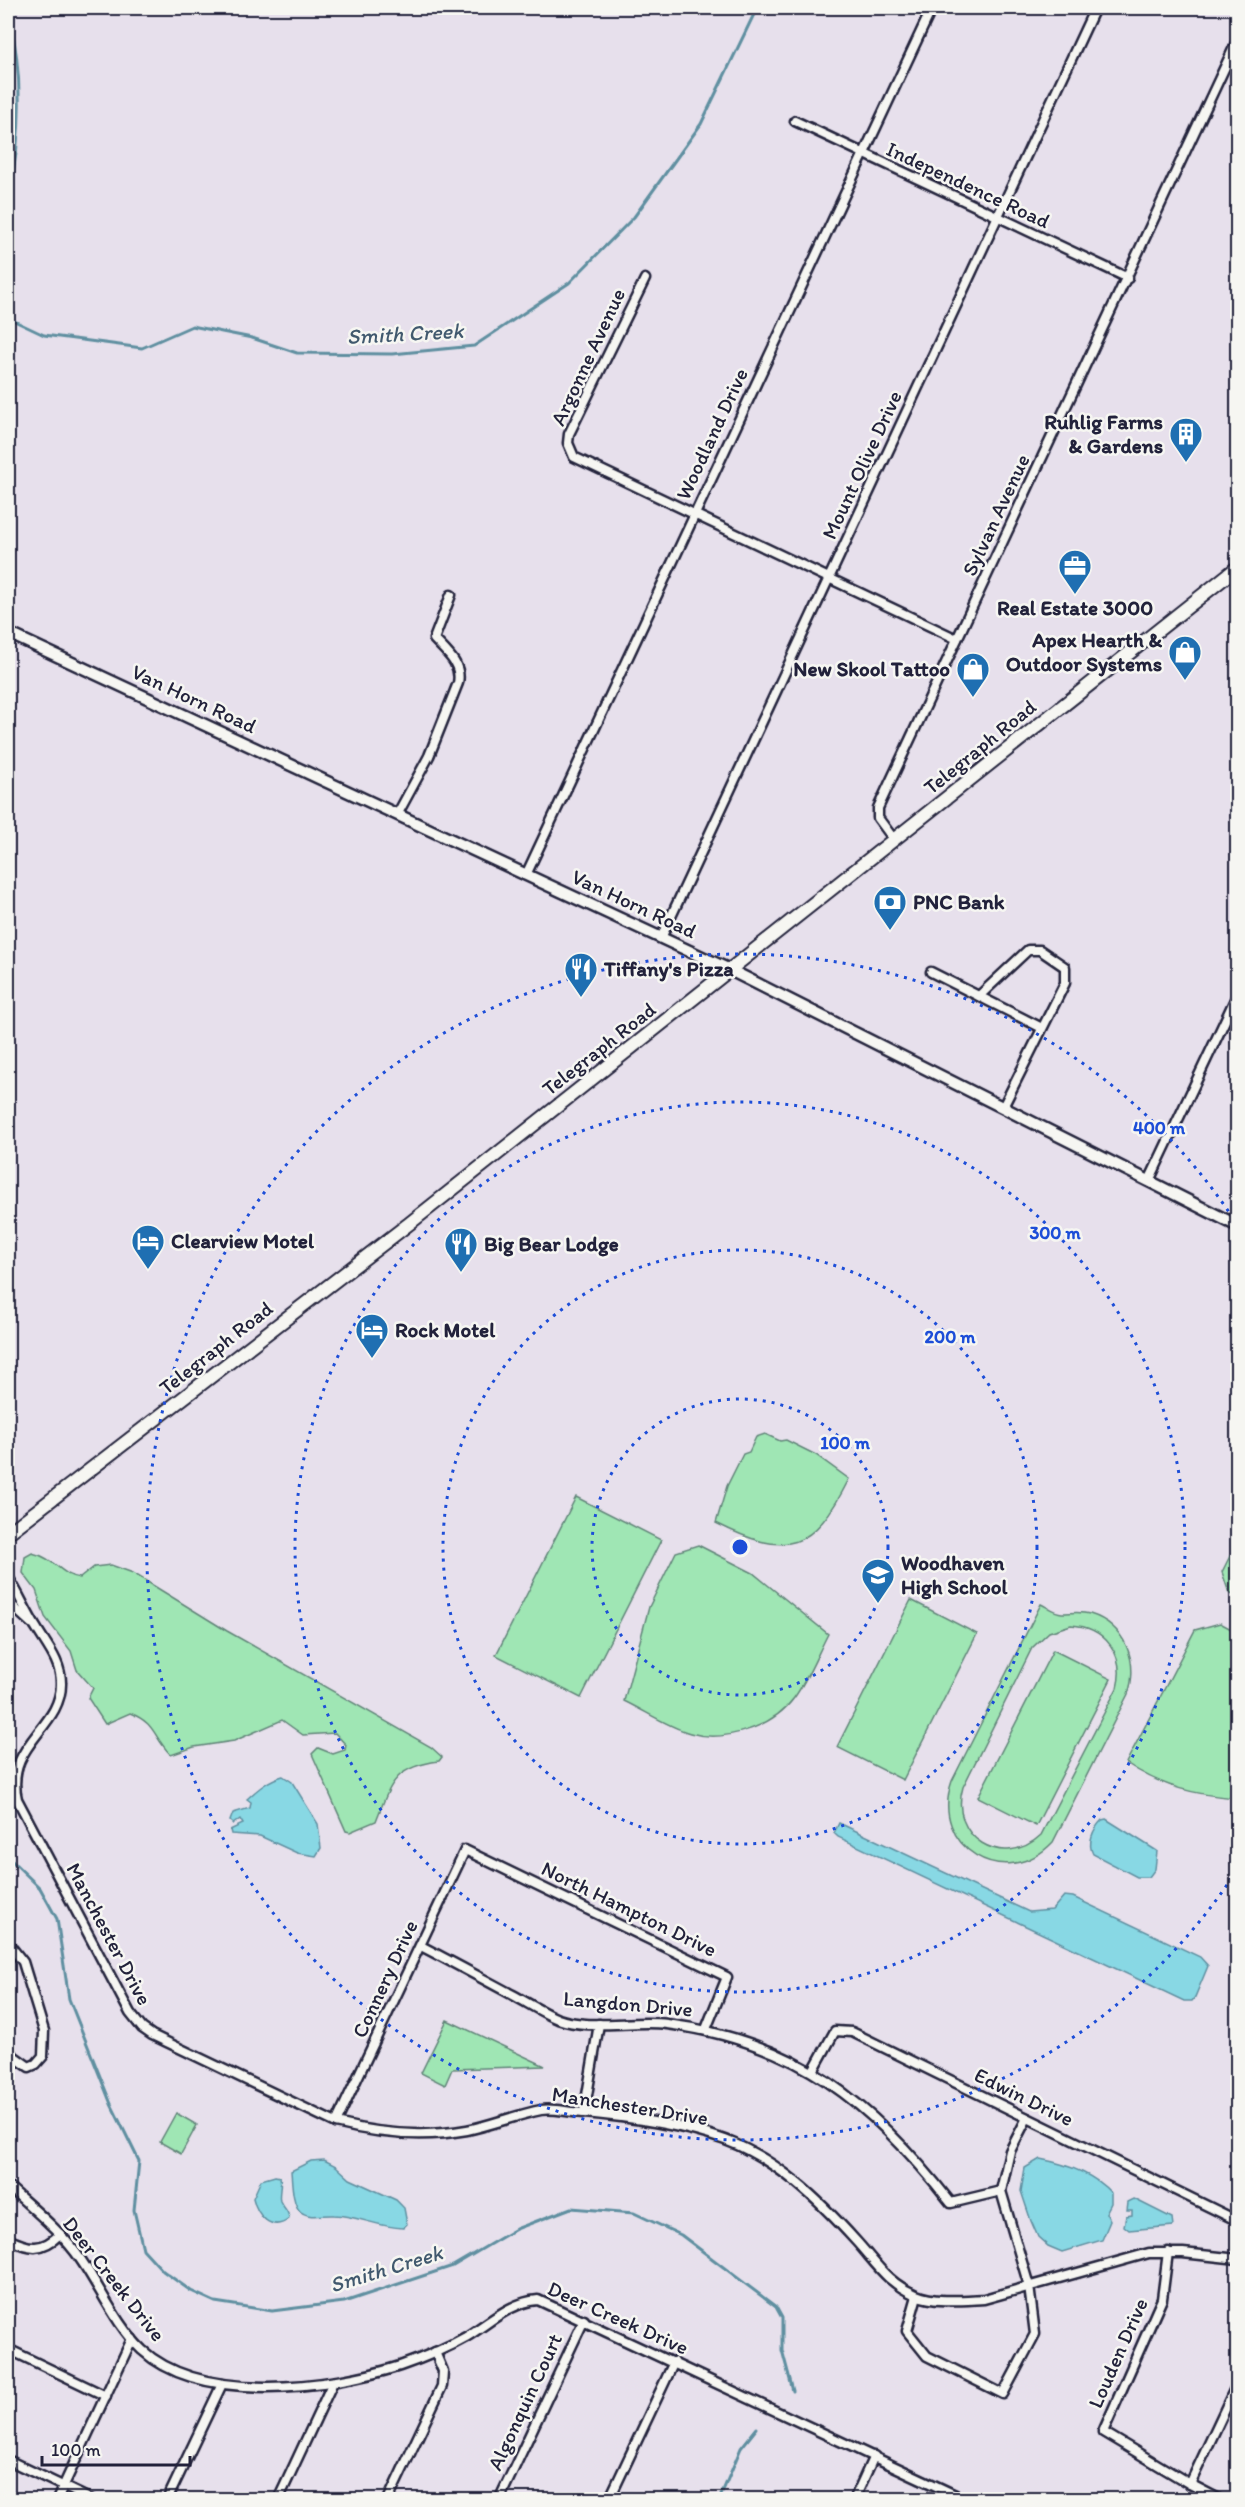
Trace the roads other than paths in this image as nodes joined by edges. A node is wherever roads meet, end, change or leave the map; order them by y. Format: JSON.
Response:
{"nodes":[{"id":1,"x":932,"y":8,"type":"edge"},
{"id":2,"x":1095,"y":8,"type":"edge"},
{"id":3,"x":1238,"y":39,"type":"edge"},
{"id":4,"x":795,"y":122,"type":"dead end"},
{"id":5,"x":864,"y":156,"type":"junction"},
{"id":6,"x":997,"y":217,"type":"junction"},
{"id":7,"x":1128,"y":278,"type":"junction"},
{"id":8,"x":645,"y":279,"type":"dead end"},
{"id":9,"x":694,"y":516,"type":"junction"},
{"id":10,"x":1238,"y":567,"type":"edge"},
{"id":11,"x":829,"y":579,"type":"junction"},
{"id":12,"x":451,"y":595,"type":"dead end"},
{"id":13,"x":8,"y":633,"type":"edge"},
{"id":14,"x":957,"y":639,"type":"junction"},
{"id":15,"x":397,"y":815,"type":"junction"},
{"id":16,"x":895,"y":840,"type":"junction"},
{"id":17,"x":526,"y":875,"type":"junction"},
{"id":18,"x":662,"y":938,"type":"junction"},
{"id":19,"x":730,"y":970,"type":"junction"},
{"id":20,"x":931,"y":972,"type":"dead end"},
{"id":21,"x":1238,"y":993,"type":"edge"},
{"id":22,"x":979,"y":996,"type":"junction"},
{"id":23,"x":1042,"y":1028,"type":"junction"},
{"id":24,"x":1003,"y":1107,"type":"junction"},
{"id":25,"x":1149,"y":1181,"type":"junction"},
{"id":26,"x":1238,"y":1226,"type":"edge"},
{"id":27,"x":8,"y":1533,"type":"edge"},
{"id":28,"x":8,"y":1577,"type":"edge"},
{"id":29,"x":8,"y":1602,"type":"edge"},
{"id":30,"x":36,"y":1628,"type":"junction"},
{"id":31,"x":465,"y":1850,"type":"joint"},
{"id":32,"x":8,"y":1943,"type":"edge"},
{"id":33,"x":421,"y":1946,"type":"junction"},
{"id":34,"x":599,"y":2024,"type":"junction"},
{"id":35,"x":706,"y":2029,"type":"junction"},
{"id":36,"x":8,"y":2052,"type":"edge"},
{"id":37,"x":813,"y":2071,"type":"junction"},
{"id":38,"x":584,"y":2113,"type":"junction"},
{"id":39,"x":1026,"y":2118,"type":"junction"},
{"id":40,"x":336,"y":2123,"type":"junction"},
{"id":41,"x":8,"y":2186,"type":"edge"},
{"id":42,"x":1001,"y":2191,"type":"junction"},
{"id":43,"x":1238,"y":2221,"type":"edge"},
{"id":44,"x":60,"y":2234,"type":"junction"},
{"id":45,"x":8,"y":2239,"type":"edge"},
{"id":46,"x":1168,"y":2252,"type":"junction"},
{"id":47,"x":1238,"y":2259,"type":"edge"},
{"id":48,"x":1029,"y":2286,"type":"junction"},
{"id":49,"x":917,"y":2296,"type":"junction"},
{"id":50,"x":584,"y":2320,"type":"junction"},
{"id":51,"x":132,"y":2339,"type":"junction"},
{"id":52,"x":8,"y":2349,"type":"edge"},
{"id":53,"x":435,"y":2352,"type":"junction"},
{"id":54,"x":674,"y":2362,"type":"junction"},
{"id":55,"x":333,"y":2382,"type":"junction"},
{"id":56,"x":1238,"y":2382,"type":"edge"},
{"id":57,"x":222,"y":2384,"type":"junction"},
{"id":58,"x":106,"y":2396,"type":"junction"},
{"id":59,"x":874,"y":2456,"type":"junction"},
{"id":60,"x":8,"y":2460,"type":"edge"},
{"id":61,"x":1190,"y":2484,"type":"junction"},
{"id":62,"x":63,"y":2486,"type":"junction"},
{"id":63,"x":57,"y":2499,"type":"edge"},
{"id":64,"x":92,"y":2499,"type":"edge"},
{"id":65,"x":167,"y":2499,"type":"edge"},
{"id":66,"x":278,"y":2499,"type":"edge"},
{"id":67,"x":388,"y":2499,"type":"edge"},
{"id":68,"x":499,"y":2499,"type":"edge"},
{"id":69,"x":609,"y":2499,"type":"edge"},
{"id":70,"x":854,"y":2499,"type":"edge"},
{"id":71,"x":966,"y":2499,"type":"edge"},
{"id":72,"x":1221,"y":2499,"type":"edge"}],
"edges":[{"from":1,"to":5,"type":"street","name":"Woodland Drive"},
{"from":2,"to":6,"type":"street","name":"Mount Olive Drive"},
{"from":3,"to":7,"type":"street","name":"Sylvan Avenue"},
{"from":4,"to":5,"type":"street","name":"Independence Road"},
{"from":5,"to":6,"type":"street","name":"Independence Road"},
{"from":5,"to":9,"type":"street","name":"Woodland Drive"},
{"from":6,"to":7,"type":"street","name":"Independence Road"},
{"from":6,"to":11,"type":"street","name":"Mount Olive Drive"},
{"from":7,"to":14,"type":"street","name":"Sylvan Avenue"},
{"from":8,"to":9,"type":"street","name":"Argonne Avenue"},
{"from":9,"to":11,"type":"street"},
{"from":9,"to":17,"type":"street","name":"Woodland Drive"},
{"from":10,"to":16,"type":"main road","name":"Telegraph Road"},
{"from":11,"to":14,"type":"street"},
{"from":11,"to":18,"type":"street","name":"Mount Olive Drive"},
{"from":12,"to":15,"type":"street"},
{"from":13,"to":15,"type":"street","name":"Van Horn Road"},
{"from":14,"to":16,"type":"street","name":"Sylvan Avenue"},
{"from":15,"to":17,"type":"street","name":"Van Horn Road"},
{"from":16,"to":19,"type":"main road","name":"Telegraph Road"},
{"from":17,"to":18,"type":"street","name":"Van Horn Road"},
{"from":18,"to":19,"type":"street","name":"Van Horn Road"},
{"from":19,"to":24,"type":"street","name":"Van Horn Road"},
{"from":19,"to":27,"type":"main road","name":"Telegraph Road"},
{"from":20,"to":22,"type":"street"},
{"from":21,"to":25,"type":"street"},
{"from":22,"to":23,"type":"street"},
{"from":22,"to":23,"type":"street"},
{"from":23,"to":24,"type":"street"},
{"from":24,"to":25,"type":"street","name":"Van Horn Road"},
{"from":25,"to":26,"type":"street","name":"Van Horn Road"},
{"from":28,"to":30,"type":"street","name":"Manchester Drive"},
{"from":29,"to":30,"type":"street","name":"Manchester Drive"},
{"from":30,"to":40,"type":"street","name":"Manchester Drive"},
{"from":31,"to":33,"type":"street","name":"Connery Drive"},
{"from":31,"to":35,"type":"street","name":"North Hampton Drive"},
{"from":32,"to":36,"type":"street"},
{"from":33,"to":34,"type":"street","name":"Langdon Drive"},
{"from":33,"to":40,"type":"street","name":"Connery Drive"},
{"from":34,"to":35,"type":"street","name":"Langdon Drive"},
{"from":34,"to":38,"type":"street"},
{"from":35,"to":37,"type":"street","name":"Langdon Drive"},
{"from":37,"to":39,"type":"street","name":"Edwin Drive"},
{"from":37,"to":42,"type":"street","name":"Langdon Drive"},
{"from":38,"to":40,"type":"street","name":"Manchester Drive"},
{"from":38,"to":49,"type":"street","name":"Manchester Drive"},
{"from":39,"to":42,"type":"street"},
{"from":39,"to":43,"type":"street","name":"Edwin Drive"},
{"from":41,"to":44,"type":"street","name":"Deer Creek Drive"},
{"from":42,"to":48,"type":"street"},
{"from":44,"to":45,"type":"street"},
{"from":44,"to":51,"type":"street","name":"Deer Creek Drive"},
{"from":46,"to":47,"type":"street","name":"Manchester Drive"},
{"from":46,"to":48,"type":"street","name":"Manchester Drive"},
{"from":46,"to":61,"type":"street","name":"Louden Drive"},
{"from":48,"to":49,"type":"street","name":"Manchester Drive"},
{"from":48,"to":49,"type":"street"},
{"from":50,"to":53,"type":"street","name":"Deer Creek Drive"},
{"from":50,"to":54,"type":"street","name":"Deer Creek Drive"},
{"from":50,"to":68,"type":"street","name":"Algonquin Court"},
{"from":51,"to":57,"type":"street","name":"Deer Creek Drive"},
{"from":51,"to":58,"type":"street"},
{"from":52,"to":58,"type":"street"},
{"from":53,"to":55,"type":"street","name":"Deer Creek Drive"},
{"from":53,"to":67,"type":"street"},
{"from":54,"to":59,"type":"street","name":"Deer Creek Drive"},
{"from":54,"to":69,"type":"street"},
{"from":55,"to":57,"type":"street","name":"Deer Creek Drive"},
{"from":55,"to":66,"type":"street"},
{"from":56,"to":61,"type":"street"},
{"from":57,"to":65,"type":"street"},
{"from":58,"to":62,"type":"street"},
{"from":59,"to":70,"type":"street"},
{"from":59,"to":71,"type":"street","name":"Deer Creek Drive"},
{"from":60,"to":62,"type":"street"},
{"from":61,"to":72,"type":"street"},
{"from":62,"to":63,"type":"street"},
{"from":62,"to":64,"type":"street"}]}
